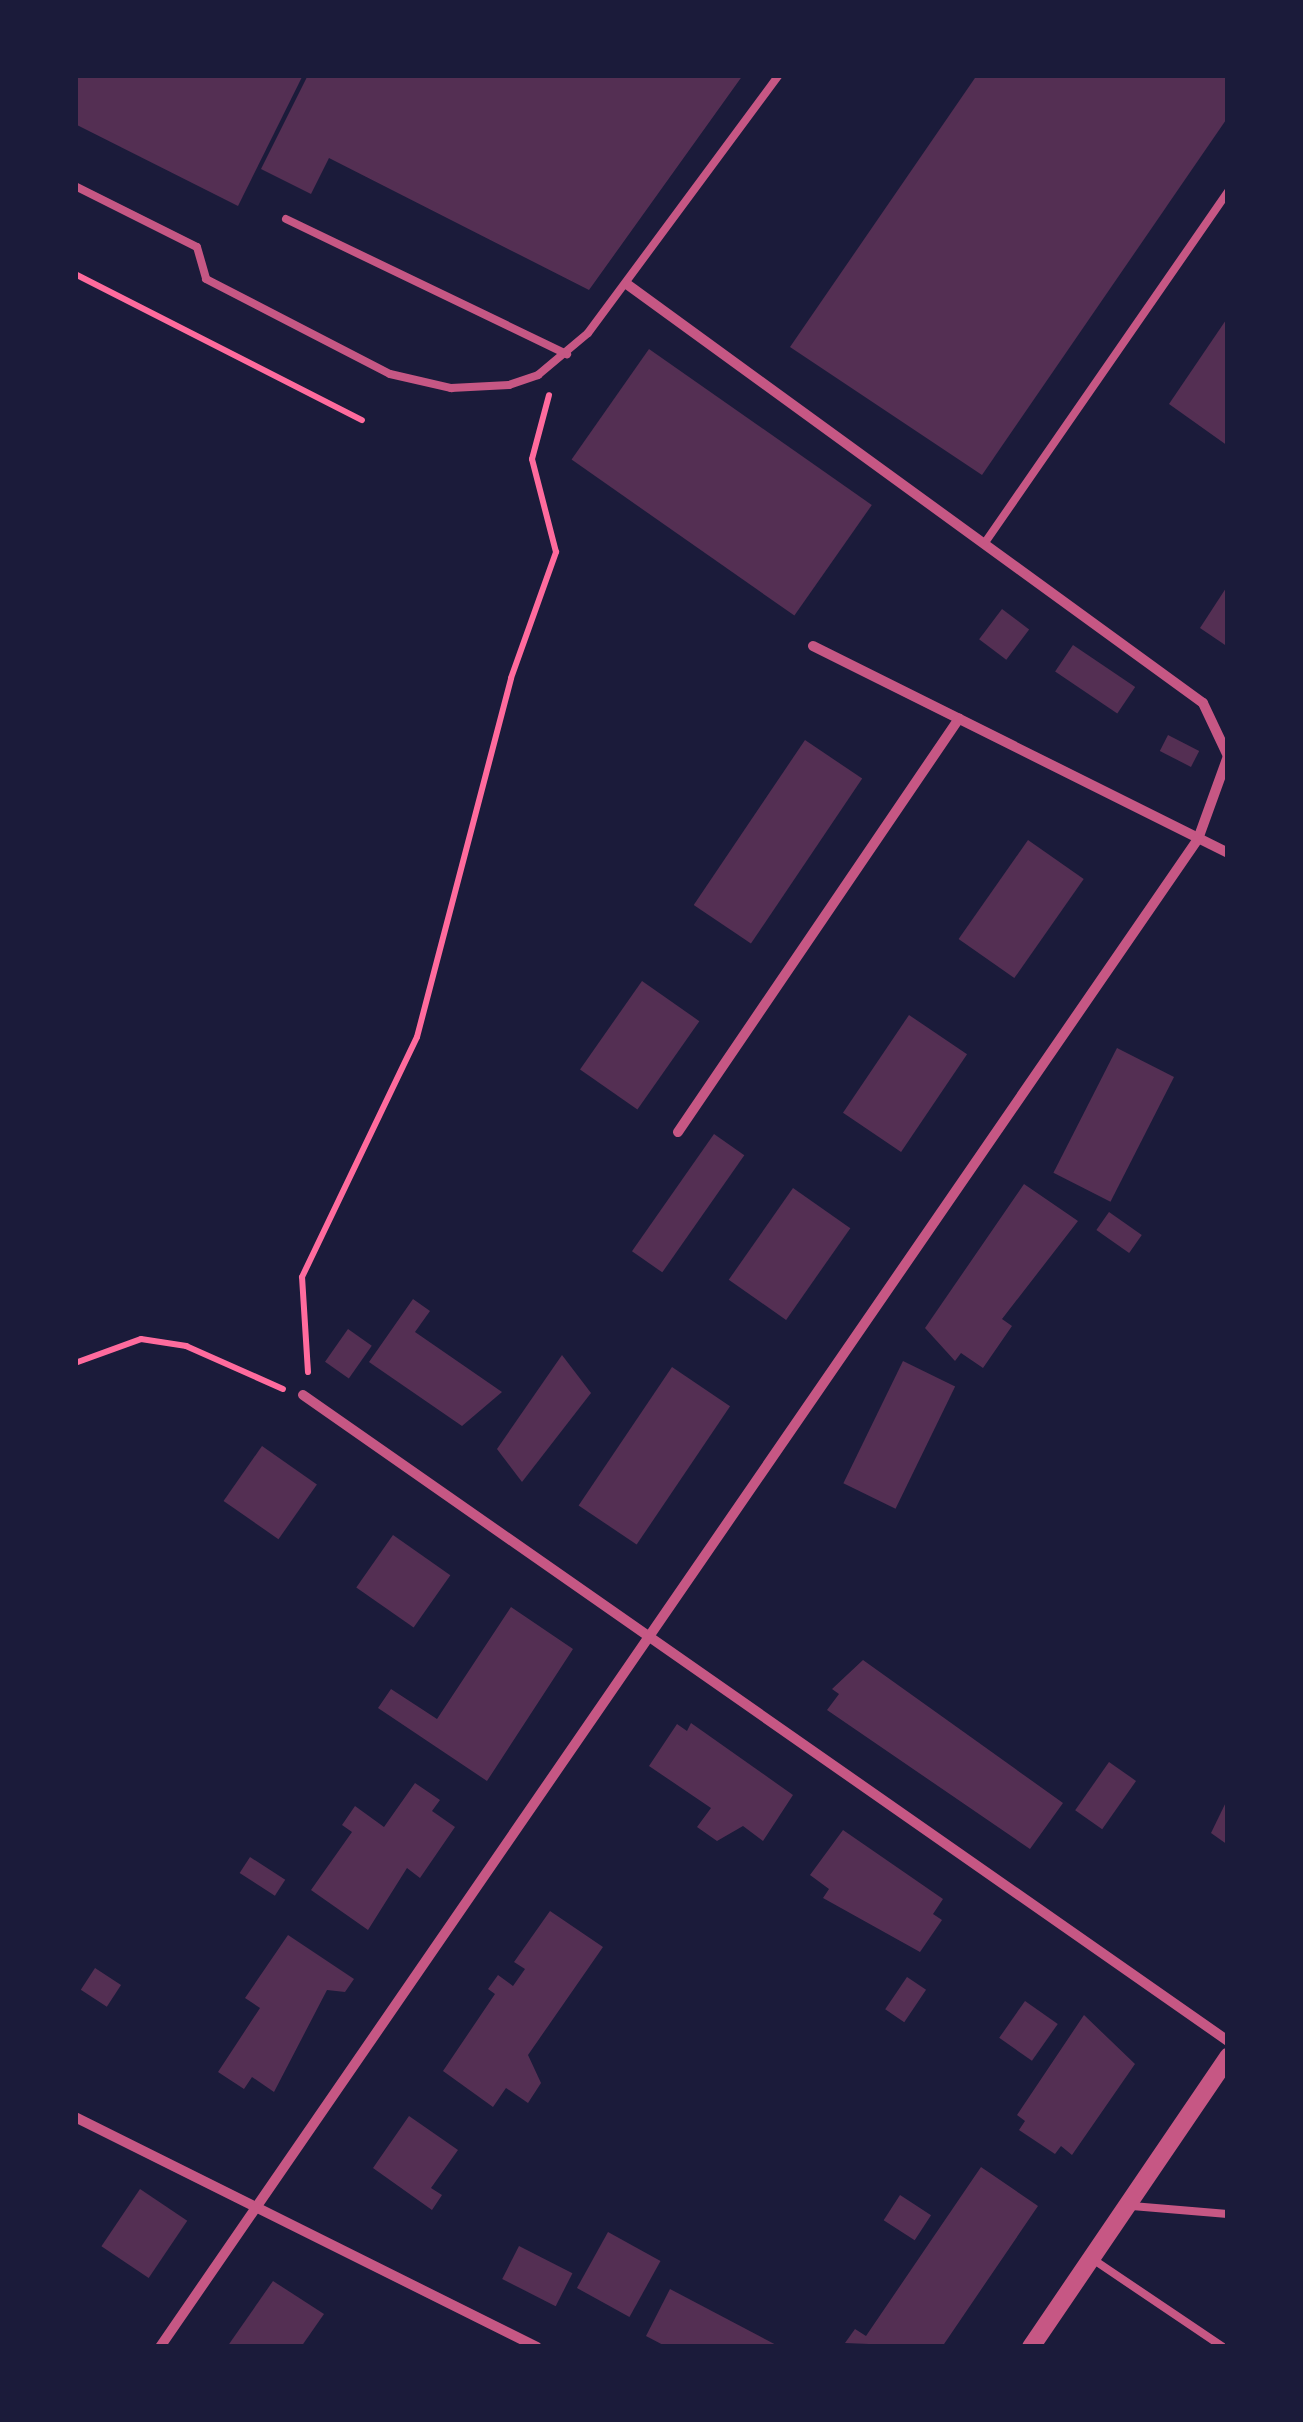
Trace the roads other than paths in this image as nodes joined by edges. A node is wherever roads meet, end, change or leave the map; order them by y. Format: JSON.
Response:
{"nodes":[{"id":1,"x":779,"y":75,"type":"edge"},
{"id":2,"x":75,"y":186,"type":"edge"},
{"id":3,"x":1228,"y":191,"type":"edge"},
{"id":4,"x":286,"y":219,"type":"dead end"},
{"id":5,"x":628,"y":285,"type":"junction"},
{"id":6,"x":567,"y":354,"type":"junction"},
{"id":7,"x":984,"y":544,"type":"junction"},
{"id":8,"x":813,"y":646,"type":"dead end"},
{"id":9,"x":958,"y":719,"type":"junction"},
{"id":10,"x":1198,"y":839,"type":"junction"},
{"id":11,"x":1228,"y":853,"type":"edge"},
{"id":12,"x":678,"y":1132,"type":"dead end"},
{"id":13,"x":308,"y":1399,"type":"road end"},
{"id":14,"x":647,"y":1631,"type":"junction"},
{"id":15,"x":1228,"y":2040,"type":"edge"},
{"id":16,"x":1228,"y":2058,"type":"edge"},
{"id":17,"x":75,"y":2117,"type":"edge"},
{"id":18,"x":1127,"y":2205,"type":"junction"},
{"id":19,"x":255,"y":2208,"type":"junction"},
{"id":20,"x":1228,"y":2214,"type":"edge"},
{"id":21,"x":1091,"y":2258,"type":"junction"},
{"id":22,"x":160,"y":2347,"type":"edge"},
{"id":23,"x":537,"y":2347,"type":"edge"},
{"id":24,"x":1031,"y":2347,"type":"edge"},
{"id":25,"x":1223,"y":2347,"type":"edge"}],
"edges":[{"from":1,"to":5,"type":"lane"},
{"from":2,"to":6,"type":"lane"},
{"from":3,"to":7,"type":"lane"},
{"from":4,"to":6,"type":"lane"},
{"from":5,"to":6,"type":"lane"},
{"from":5,"to":7,"type":"street"},
{"from":7,"to":10,"type":"street"},
{"from":8,"to":9,"type":"street"},
{"from":9,"to":10,"type":"street"},
{"from":9,"to":12,"type":"street"},
{"from":10,"to":11,"type":"street"},
{"from":10,"to":14,"type":"street"},
{"from":13,"to":14,"type":"street"},
{"from":14,"to":15,"type":"street"},
{"from":14,"to":19,"type":"street"},
{"from":16,"to":18,"type":"street"},
{"from":17,"to":19,"type":"street"},
{"from":18,"to":20,"type":"lane"},
{"from":18,"to":21,"type":"street"},
{"from":19,"to":22,"type":"street"},
{"from":19,"to":23,"type":"street"},
{"from":21,"to":24,"type":"street"},
{"from":21,"to":25,"type":"lane"}]}
